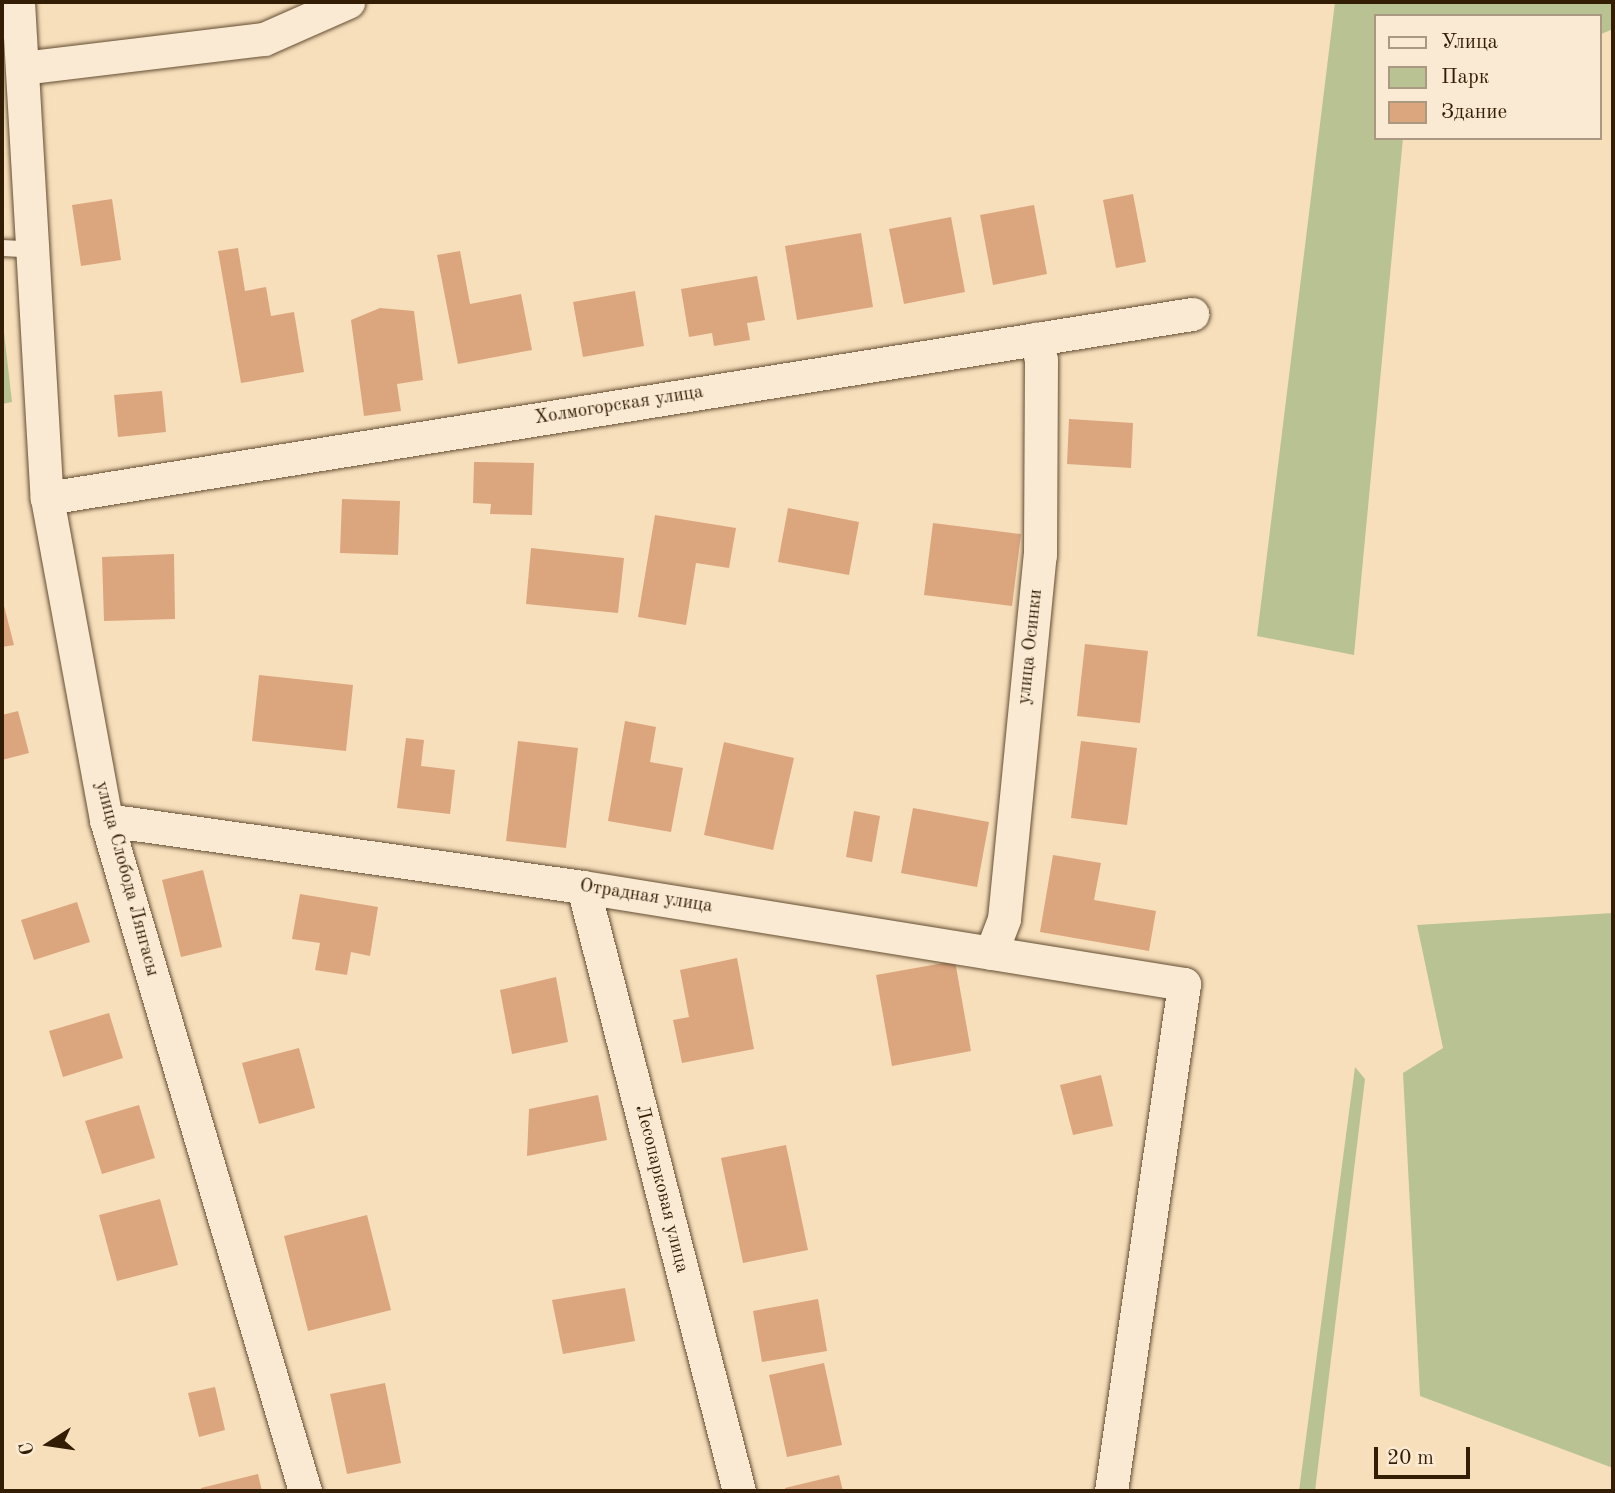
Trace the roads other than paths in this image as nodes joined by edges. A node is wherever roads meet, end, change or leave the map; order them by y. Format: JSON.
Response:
{"nodes":[{"id":1,"x":18,"y":2,"type":"edge"},
{"id":2,"x":348,"y":2,"type":"edge"},
{"id":3,"x":23,"y":68,"type":"junction"},
{"id":4,"x":2,"y":248,"type":"edge"},
{"id":5,"x":36,"y":250,"type":"junction"},
{"id":6,"x":1192,"y":314,"type":"dead end"},
{"id":7,"x":1036,"y":339,"type":"junction"},
{"id":8,"x":47,"y":498,"type":"junction"},
{"id":9,"x":106,"y":821,"type":"junction"},
{"id":10,"x":583,"y":887,"type":"junction"},
{"id":11,"x":991,"y":953,"type":"junction"},
{"id":12,"x":305,"y":1491,"type":"edge"},
{"id":13,"x":739,"y":1491,"type":"edge"},
{"id":14,"x":1111,"y":1491,"type":"edge"}],
"edges":[{"from":1,"to":3,"type":"street","name":"улица Слобода Лянгасы"},
{"from":2,"to":3,"type":"street"},
{"from":3,"to":5,"type":"street","name":"улица Слобода Лянгасы"},
{"from":4,"to":5,"type":"lane"},
{"from":5,"to":8,"type":"street","name":"улица Слобода Лянгасы"},
{"from":6,"to":7,"type":"street","name":"Холмогорская улица"},
{"from":7,"to":8,"type":"street","name":"Холмогорская улица"},
{"from":7,"to":11,"type":"street","name":"улица Осинки"},
{"from":8,"to":9,"type":"street","name":"улица Слобода Лянгасы"},
{"from":9,"to":10,"type":"street","name":"Отрадная улица"},
{"from":9,"to":12,"type":"street","name":"улица Слобода Лянгасы"},
{"from":10,"to":11,"type":"street","name":"Отрадная улица"},
{"from":10,"to":13,"type":"street","name":"Лесопарковая улица"},
{"from":11,"to":14,"type":"street","name":"Отрадная улица"}]}
